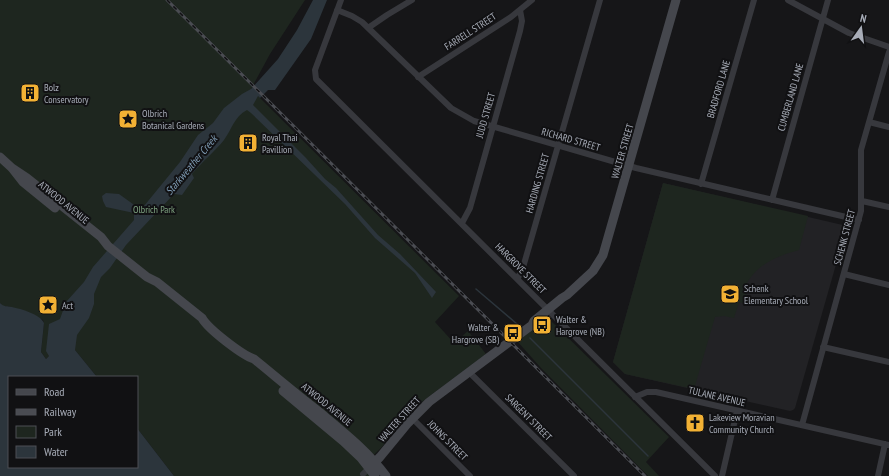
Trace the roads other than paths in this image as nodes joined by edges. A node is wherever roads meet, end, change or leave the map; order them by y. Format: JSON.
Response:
{"nodes":[{"id":1,"x":341,"y":0,"type":"edge"},
{"id":2,"x":412,"y":0,"type":"edge"},
{"id":3,"x":532,"y":0,"type":"edge"},
{"id":4,"x":600,"y":0,"type":"edge"},
{"id":5,"x":676,"y":0,"type":"edge"},
{"id":6,"x":754,"y":0,"type":"edge"},
{"id":7,"x":788,"y":0,"type":"edge"},
{"id":8,"x":828,"y":0,"type":"edge"},
{"id":9,"x":337,"y":10,"type":"junction"},
{"id":10,"x":520,"y":10,"type":"junction"},
{"id":11,"x":823,"y":18,"type":"junction"},
{"id":12,"x":368,"y":28,"type":"junction"},
{"id":13,"x":889,"y":47,"type":"edge"},
{"id":14,"x":889,"y":52,"type":"edge"},
{"id":15,"x":418,"y":77,"type":"junction"},
{"id":16,"x":869,"y":122,"type":"junction"},
{"id":17,"x":492,"y":127,"type":"junction"},
{"id":18,"x":889,"y":127,"type":"edge"},
{"id":19,"x":558,"y":146,"type":"junction"},
{"id":20,"x":0,"y":157,"type":"edge"},
{"id":21,"x":629,"y":166,"type":"junction"},
{"id":22,"x":701,"y":184,"type":"junction"},
{"id":23,"x":772,"y":200,"type":"junction"},
{"id":24,"x":862,"y":201,"type":"junction"},
{"id":25,"x":889,"y":207,"type":"edge"},
{"id":26,"x":859,"y":220,"type":"junction"},
{"id":27,"x":462,"y":223,"type":"junction"},
{"id":28,"x":844,"y":274,"type":"junction"},
{"id":29,"x":518,"y":278,"type":"junction"},
{"id":30,"x":889,"y":285,"type":"edge"},
{"id":31,"x":550,"y":312,"type":"junction"},
{"id":32,"x":823,"y":347,"type":"junction"},
{"id":33,"x":889,"y":362,"type":"edge"},
{"id":34,"x":469,"y":372,"type":"junction"},
{"id":35,"x":634,"y":397,"type":"junction"},
{"id":36,"x":737,"y":411,"type":"junction"},
{"id":37,"x":412,"y":418,"type":"junction"},
{"id":38,"x":802,"y":424,"type":"junction"},
{"id":39,"x":887,"y":444,"type":"edge"},
{"id":40,"x":369,"y":468,"type":"junction"},
{"id":41,"x":375,"y":476,"type":"edge"},
{"id":42,"x":386,"y":476,"type":"edge"},
{"id":43,"x":470,"y":476,"type":"edge"},
{"id":44,"x":574,"y":476,"type":"edge"},
{"id":45,"x":715,"y":476,"type":"edge"},
{"id":46,"x":722,"y":476,"type":"edge"},
{"id":47,"x":878,"y":476,"type":"edge"}],
"edges":[{"from":1,"to":9,"type":"street"},
{"from":2,"to":12,"type":"street"},
{"from":3,"to":10,"type":"street","name":"FARRELL STREET"},
{"from":4,"to":19,"type":"street","name":"HARDING STREET"},
{"from":5,"to":21,"type":"street","name":"WALTER STREET"},
{"from":6,"to":22,"type":"street","name":"BRADFORD LANE"},
{"from":7,"to":11,"type":"street"},
{"from":8,"to":11,"type":"street","name":"CUMBERLAND LANE"},
{"from":9,"to":12,"type":"street","name":"RICHARD STREET"},
{"from":9,"to":27,"type":"street","name":"HARGROVE STREET"},
{"from":10,"to":15,"type":"street","name":"FARRELL STREET"},
{"from":10,"to":17,"type":"street","name":"JUDD STREET"},
{"from":11,"to":13,"type":"street"},
{"from":11,"to":23,"type":"street","name":"CUMBERLAND LANE"},
{"from":12,"to":15,"type":"street","name":"RICHARD STREET"},
{"from":14,"to":16,"type":"street","name":"SCHENK STREET"},
{"from":15,"to":17,"type":"street","name":"RICHARD STREET"},
{"from":16,"to":18,"type":"street"},
{"from":16,"to":24,"type":"street","name":"SCHENK STREET"},
{"from":17,"to":19,"type":"street","name":"RICHARD STREET"},
{"from":17,"to":27,"type":"street","name":"JUDD STREET"},
{"from":19,"to":21,"type":"street","name":"RICHARD STREET"},
{"from":19,"to":29,"type":"street","name":"HARDING STREET"},
{"from":20,"to":40,"type":"street","name":"ATWOOD AVENUE"},
{"from":21,"to":22,"type":"street","name":"RICHARD STREET"},
{"from":21,"to":31,"type":"street","name":"WALTER STREET"},
{"from":22,"to":23,"type":"street","name":"RICHARD STREET"},
{"from":23,"to":26,"type":"street","name":"RICHARD STREET"},
{"from":24,"to":25,"type":"street"},
{"from":24,"to":26,"type":"street","name":"SCHENK STREET"},
{"from":26,"to":28,"type":"street","name":"SCHENK STREET"},
{"from":27,"to":29,"type":"street","name":"HARGROVE STREET"},
{"from":28,"to":30,"type":"street"},
{"from":28,"to":32,"type":"street","name":"SCHENK STREET"},
{"from":29,"to":31,"type":"street","name":"HARGROVE STREET"},
{"from":31,"to":34,"type":"street","name":"WALTER STREET"},
{"from":31,"to":35,"type":"street","name":"HARGROVE STREET"},
{"from":32,"to":33,"type":"street"},
{"from":32,"to":38,"type":"street","name":"SCHENK STREET"},
{"from":34,"to":37,"type":"street","name":"WALTER STREET"},
{"from":34,"to":44,"type":"street","name":"SARGENT STREET"},
{"from":35,"to":36,"type":"street","name":"TULANE AVENUE"},
{"from":35,"to":45,"type":"street","name":"HARGROVE STREET"},
{"from":36,"to":38,"type":"street","name":"TULANE AVENUE"},
{"from":36,"to":46,"type":"street"},
{"from":37,"to":40,"type":"street","name":"WALTER STREET"},
{"from":37,"to":43,"type":"street","name":"JOHNS STREET"},
{"from":38,"to":39,"type":"street","name":"TULANE AVENUE"},
{"from":39,"to":47,"type":"street"},
{"from":40,"to":41,"type":"street","name":"ATWOOD AVENUE"},
{"from":40,"to":42,"type":"street","name":"ATWOOD AVENUE"}]}
